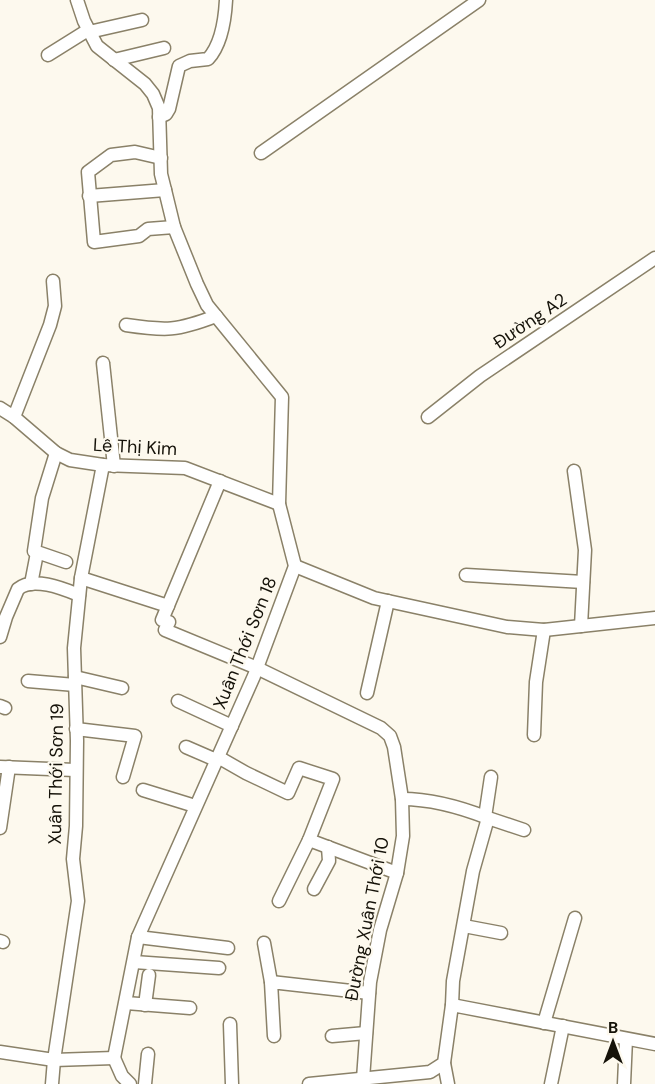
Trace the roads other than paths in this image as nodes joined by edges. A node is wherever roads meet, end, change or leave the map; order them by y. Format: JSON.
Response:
{"nodes":[{"id":1,"x":77,"y":0,"type":"edge"},
{"id":2,"x":226,"y":0,"type":"edge"},
{"id":3,"x":479,"y":0,"type":"edge"},
{"id":4,"x":142,"y":20,"type":"dead end"},
{"id":5,"x":89,"y":31,"type":"junction"},
{"id":6,"x":164,"y":48,"type":"dead end"},
{"id":7,"x":48,"y":55,"type":"dead end"},
{"id":8,"x":114,"y":60,"type":"junction"},
{"id":9,"x":159,"y":117,"type":"junction"},
{"id":10,"x":261,"y":153,"type":"dead end"},
{"id":11,"x":161,"y":158,"type":"junction"},
{"id":12,"x":165,"y":190,"type":"junction"},
{"id":13,"x":89,"y":196,"type":"junction"},
{"id":14,"x":174,"y":227,"type":"junction"},
{"id":15,"x":655,"y":258,"type":"edge"},
{"id":16,"x":53,"y":281,"type":"dead end"},
{"id":17,"x":216,"y":316,"type":"junction"},
{"id":18,"x":126,"y":325,"type":"dead end"},
{"id":19,"x":103,"y":363,"type":"dead end"},
{"id":20,"x":0,"y":408,"type":"edge"},
{"id":21,"x":14,"y":417,"type":"junction"},
{"id":22,"x":428,"y":417,"type":"dead end"},
{"id":23,"x":56,"y":453,"type":"junction"},
{"id":24,"x":109,"y":465,"type":"junction"},
{"id":25,"x":574,"y":471,"type":"dead end"},
{"id":26,"x":220,"y":482,"type":"junction"},
{"id":27,"x":279,"y":504,"type":"junction"},
{"id":28,"x":37,"y":553,"type":"junction"},
{"id":29,"x":66,"y":562,"type":"dead end"},
{"id":30,"x":295,"y":566,"type":"junction"},
{"id":31,"x":466,"y":575,"type":"dead end"},
{"id":32,"x":81,"y":578,"type":"junction"},
{"id":33,"x":583,"y":582,"type":"junction"},
{"id":34,"x":31,"y":584,"type":"junction"},
{"id":35,"x":79,"y":595,"type":"junction"},
{"id":36,"x":388,"y":601,"type":"junction"},
{"id":37,"x":168,"y":606,"type":"junction"},
{"id":38,"x":3,"y":616,"type":"edge"},
{"id":39,"x":655,"y":618,"type":"edge"},
{"id":40,"x":581,"y":626,"type":"junction"},
{"id":41,"x":544,"y":630,"type":"junction"},
{"id":42,"x":0,"y":637,"type":"edge"},
{"id":43,"x":257,"y":668,"type":"junction"},
{"id":44,"x":28,"y":681,"type":"dead end"},
{"id":45,"x":75,"y":681,"type":"junction"},
{"id":46,"x":122,"y":688,"type":"dead end"},
{"id":47,"x":367,"y":693,"type":"dead end"},
{"id":48,"x":178,"y":701,"type":"dead end"},
{"id":49,"x":232,"y":726,"type":"junction"},
{"id":50,"x":76,"y":729,"type":"junction"},
{"id":51,"x":534,"y":735,"type":"dead end"},
{"id":52,"x":186,"y":747,"type":"dead end"},
{"id":53,"x":217,"y":759,"type":"junction"},
{"id":54,"x":4,"y":767,"type":"edge"},
{"id":55,"x":75,"y":770,"type":"junction"},
{"id":56,"x":123,"y":777,"type":"dead end"},
{"id":57,"x":491,"y":777,"type":"dead end"},
{"id":58,"x":143,"y":790,"type":"dead end"},
{"id":59,"x":402,"y":799,"type":"junction"},
{"id":60,"x":195,"y":806,"type":"junction"},
{"id":61,"x":487,"y":817,"type":"junction"},
{"id":62,"x":0,"y":828,"type":"edge"},
{"id":63,"x":524,"y":830,"type":"dead end"},
{"id":64,"x":309,"y":840,"type":"junction"},
{"id":65,"x":328,"y":847,"type":"junction"},
{"id":66,"x":397,"y":873,"type":"junction"},
{"id":67,"x":314,"y":889,"type":"dead end"},
{"id":68,"x":279,"y":900,"type":"dead end"},
{"id":69,"x":575,"y":918,"type":"dead end"},
{"id":70,"x":464,"y":926,"type":"junction"},
{"id":71,"x":501,"y":933,"type":"dead end"},
{"id":72,"x":138,"y":937,"type":"junction"},
{"id":73,"x":264,"y":943,"type":"dead end"},
{"id":74,"x":228,"y":948,"type":"dead end"},
{"id":75,"x":134,"y":962,"type":"junction"},
{"id":76,"x":219,"y":968,"type":"dead end"},
{"id":77,"x":149,"y":975,"type":"dead end"},
{"id":78,"x":271,"y":982,"type":"junction"},
{"id":79,"x":369,"y":993,"type":"junction"},
{"id":80,"x":126,"y":1003,"type":"junction"},
{"id":81,"x":145,"y":1005,"type":"junction"},
{"id":82,"x":452,"y":1005,"type":"junction"},
{"id":83,"x":190,"y":1008,"type":"dead end"},
{"id":84,"x":544,"y":1023,"type":"junction"},
{"id":85,"x":230,"y":1024,"type":"dead end"},
{"id":86,"x":563,"y":1026,"type":"junction"},
{"id":87,"x":366,"y":1033,"type":"junction"},
{"id":88,"x":274,"y":1036,"type":"dead end"},
{"id":89,"x":332,"y":1036,"type":"dead end"},
{"id":90,"x":626,"y":1039,"type":"junction"},
{"id":91,"x":655,"y":1044,"type":"edge"},
{"id":92,"x":0,"y":1052,"type":"edge"},
{"id":93,"x":148,"y":1054,"type":"dead end"},
{"id":94,"x":114,"y":1058,"type":"junction"},
{"id":95,"x":54,"y":1060,"type":"junction"},
{"id":96,"x":444,"y":1063,"type":"junction"},
{"id":97,"x":363,"y":1079,"type":"junction"},
{"id":98,"x":52,"y":1084,"type":"edge"},
{"id":99,"x":130,"y":1084,"type":"edge"},
{"id":100,"x":146,"y":1084,"type":"edge"},
{"id":101,"x":232,"y":1084,"type":"edge"},
{"id":102,"x":309,"y":1084,"type":"edge"},
{"id":103,"x":448,"y":1084,"type":"edge"},
{"id":104,"x":551,"y":1084,"type":"edge"},
{"id":105,"x":624,"y":1084,"type":"edge"}],
"edges":[{"from":1,"to":5,"type":"street","name":"Xuân Thới Sơn 18"},
{"from":2,"to":9,"type":"street"},
{"from":3,"to":10,"type":"street"},
{"from":4,"to":5,"type":"street"},
{"from":5,"to":7,"type":"street"},
{"from":5,"to":8,"type":"street","name":"Xuân Thới Sơn 18"},
{"from":6,"to":8,"type":"street"},
{"from":8,"to":9,"type":"street","name":"Xuân Thới Sơn 18"},
{"from":9,"to":11,"type":"street","name":"Xuân Thới Sơn 18"},
{"from":11,"to":12,"type":"street","name":"Xuân Thới Sơn 18"},
{"from":11,"to":13,"type":"street"},
{"from":12,"to":13,"type":"street"},
{"from":12,"to":14,"type":"street","name":"Xuân Thới Sơn 18"},
{"from":13,"to":14,"type":"street"},
{"from":14,"to":17,"type":"street","name":"Xuân Thới Sơn 18"},
{"from":15,"to":22,"type":"street","name":"Đường A2"},
{"from":16,"to":21,"type":"street"},
{"from":17,"to":18,"type":"street"},
{"from":17,"to":27,"type":"street","name":"Xuân Thới Sơn 18"},
{"from":19,"to":24,"type":"street","name":"Xuân Thới Sơn 19"},
{"from":20,"to":21,"type":"street","name":"Lê Thị Kim"},
{"from":21,"to":23,"type":"street","name":"Lê Thị Kim"},
{"from":23,"to":24,"type":"street","name":"Lê Thị Kim"},
{"from":23,"to":28,"type":"street"},
{"from":24,"to":26,"type":"street","name":"Lê Thị Kim"},
{"from":24,"to":32,"type":"street","name":"Xuân Thới Sơn 19"},
{"from":25,"to":33,"type":"street"},
{"from":26,"to":27,"type":"street","name":"Lê Thị Kim"},
{"from":26,"to":37,"type":"street"},
{"from":27,"to":30,"type":"street","name":"Xuân Thới Sơn 18"},
{"from":28,"to":29,"type":"street"},
{"from":28,"to":34,"type":"street"},
{"from":30,"to":36,"type":"street"},
{"from":30,"to":43,"type":"street","name":"Xuân Thới Sơn 18"},
{"from":31,"to":33,"type":"street"},
{"from":32,"to":35,"type":"street","name":"Xuân Thới Sơn 19"},
{"from":32,"to":37,"type":"street"},
{"from":33,"to":40,"type":"street"},
{"from":34,"to":35,"type":"street"},
{"from":34,"to":38,"type":"street"},
{"from":35,"to":45,"type":"street","name":"Xuân Thới Sơn 19"},
{"from":36,"to":41,"type":"street"},
{"from":36,"to":47,"type":"street"},
{"from":37,"to":43,"type":"street"},
{"from":38,"to":42,"type":"street"},
{"from":39,"to":40,"type":"street"},
{"from":40,"to":41,"type":"street"},
{"from":41,"to":51,"type":"street"},
{"from":43,"to":49,"type":"street","name":"Xuân Thới Sơn 18"},
{"from":43,"to":59,"type":"street","name":"Đường Xuân Thới 10"},
{"from":44,"to":45,"type":"street"},
{"from":45,"to":46,"type":"street"},
{"from":45,"to":50,"type":"street","name":"Xuân Thới Sơn 19"},
{"from":48,"to":49,"type":"street"},
{"from":49,"to":53,"type":"street","name":"Xuân Thới Sơn 18"},
{"from":50,"to":55,"type":"street","name":"Xuân Thới Sơn 19"},
{"from":50,"to":56,"type":"street"},
{"from":52,"to":53,"type":"street"},
{"from":53,"to":60,"type":"street","name":"Xuân Thới Sơn 18"},
{"from":53,"to":64,"type":"street"},
{"from":54,"to":55,"type":"street"},
{"from":54,"to":62,"type":"street"},
{"from":55,"to":95,"type":"street","name":"Xuân Thới Sơn 19"},
{"from":57,"to":61,"type":"street"},
{"from":58,"to":60,"type":"street"},
{"from":59,"to":61,"type":"street"},
{"from":59,"to":66,"type":"street","name":"Đường Xuân Thới 10"},
{"from":60,"to":72,"type":"street","name":"Xuân Thới Sơn 18"},
{"from":61,"to":63,"type":"street"},
{"from":61,"to":70,"type":"street"},
{"from":64,"to":65,"type":"street"},
{"from":64,"to":68,"type":"street"},
{"from":65,"to":66,"type":"street"},
{"from":65,"to":67,"type":"street"},
{"from":66,"to":79,"type":"street","name":"Đường Xuân Thới 10"},
{"from":69,"to":84,"type":"street"},
{"from":70,"to":71,"type":"street"},
{"from":70,"to":82,"type":"street"},
{"from":72,"to":74,"type":"street"},
{"from":72,"to":75,"type":"street","name":"Xuân Thới Sơn 18"},
{"from":73,"to":78,"type":"street"},
{"from":75,"to":76,"type":"street"},
{"from":75,"to":80,"type":"street","name":"Xuân Thới Sơn 18"},
{"from":77,"to":81,"type":"street"},
{"from":78,"to":79,"type":"street"},
{"from":78,"to":88,"type":"street"},
{"from":79,"to":87,"type":"street","name":"Đường Xuân Thới 10"},
{"from":80,"to":81,"type":"street"},
{"from":80,"to":94,"type":"street","name":"Xuân Thới Sơn 18"},
{"from":81,"to":83,"type":"street"},
{"from":82,"to":84,"type":"street"},
{"from":82,"to":96,"type":"street"},
{"from":84,"to":86,"type":"street"},
{"from":85,"to":101,"type":"street"},
{"from":86,"to":90,"type":"street"},
{"from":86,"to":104,"type":"street"},
{"from":87,"to":89,"type":"street"},
{"from":87,"to":97,"type":"street","name":"Đường Xuân Thới 10"},
{"from":90,"to":91,"type":"street"},
{"from":90,"to":105,"type":"street"},
{"from":92,"to":95,"type":"street"},
{"from":93,"to":100,"type":"street"},
{"from":94,"to":95,"type":"street"},
{"from":94,"to":99,"type":"street"},
{"from":95,"to":98,"type":"street","name":"Xuân Thới Sơn 19"},
{"from":96,"to":97,"type":"street"},
{"from":96,"to":103,"type":"street"},
{"from":97,"to":102,"type":"street"}]}
